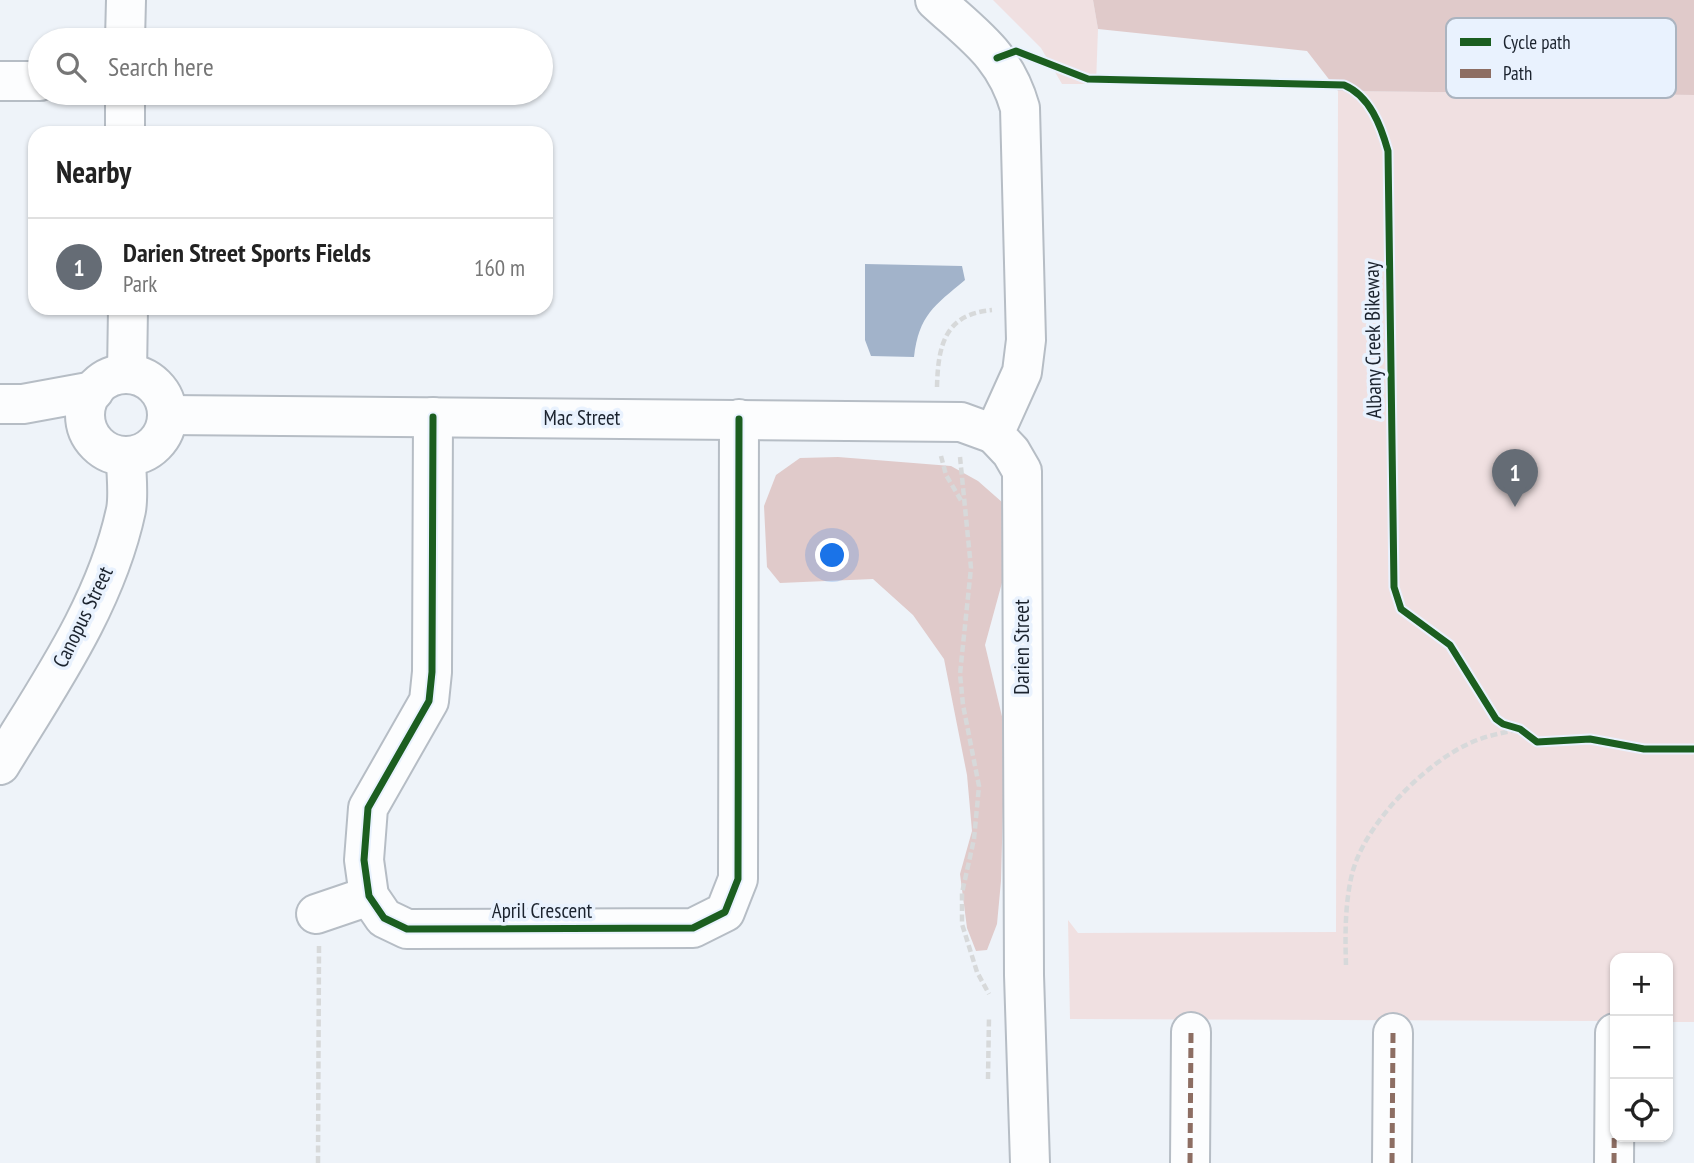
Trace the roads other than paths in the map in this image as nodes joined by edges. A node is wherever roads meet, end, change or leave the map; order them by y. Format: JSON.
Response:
{"nodes":[{"id":1,"x":126,"y":0,"type":"edge"},
{"id":2,"x":935,"y":0,"type":"edge"},
{"id":3,"x":125,"y":28,"type":"edge"},
{"id":4,"x":0,"y":81,"type":"edge"},
{"id":5,"x":28,"y":82,"type":"edge"},
{"id":6,"x":125,"y":105,"type":"edge"},
{"id":7,"x":125,"y":126,"type":"edge"},
{"id":8,"x":126,"y":315,"type":"edge"},
{"id":9,"x":110,"y":382,"type":"junction"},
{"id":10,"x":12,"y":404,"type":"edge"},
{"id":11,"x":167,"y":415,"type":"junction"},
{"id":12,"x":433,"y":417,"type":"junction"},
{"id":13,"x":739,"y":419,"type":"junction"},
{"id":14,"x":87,"y":428,"type":"junction"},
{"id":15,"x":993,"y":434,"type":"junction"},
{"id":16,"x":126,"y":457,"type":"junction"},
{"id":17,"x":0,"y":765,"type":"edge"},
{"id":18,"x":369,"y":896,"type":"junction"},
{"id":19,"x":316,"y":914,"type":"road end"},
{"id":20,"x":1191,"y":1032,"type":"dead end"},
{"id":21,"x":1393,"y":1033,"type":"dead end"},
{"id":22,"x":1615,"y":1079,"type":"edge"},
{"id":23,"x":1030,"y":1163,"type":"edge"},
{"id":24,"x":1190,"y":1163,"type":"edge"},
{"id":25,"x":1392,"y":1163,"type":"edge"},
{"id":26,"x":1614,"y":1163,"type":"edge"}],
"edges":[{"from":1,"to":3,"type":"street"},
{"from":2,"to":15,"type":"street"},
{"from":4,"to":5,"type":"street"},
{"from":6,"to":7,"type":"street"},
{"from":8,"to":9,"type":"street"},
{"from":9,"to":10,"type":"street"},
{"from":9,"to":11,"type":"street"},
{"from":9,"to":14,"type":"street"},
{"from":10,"to":14,"type":"street"},
{"from":11,"to":12,"type":"street","name":"Mac Street"},
{"from":11,"to":16,"type":"street"},
{"from":12,"to":13,"type":"street","name":"Mac Street"},
{"from":12,"to":18,"type":"street"},
{"from":13,"to":15,"type":"street","name":"Mac Street"},
{"from":13,"to":18,"type":"street","name":"April Crescent"},
{"from":14,"to":16,"type":"street"},
{"from":15,"to":23,"type":"street","name":"Darien Street"},
{"from":16,"to":17,"type":"street","name":"Canopus Street"},
{"from":18,"to":19,"type":"street"},
{"from":20,"to":24,"type":"street"},
{"from":21,"to":25,"type":"street"},
{"from":22,"to":26,"type":"street"}]}
